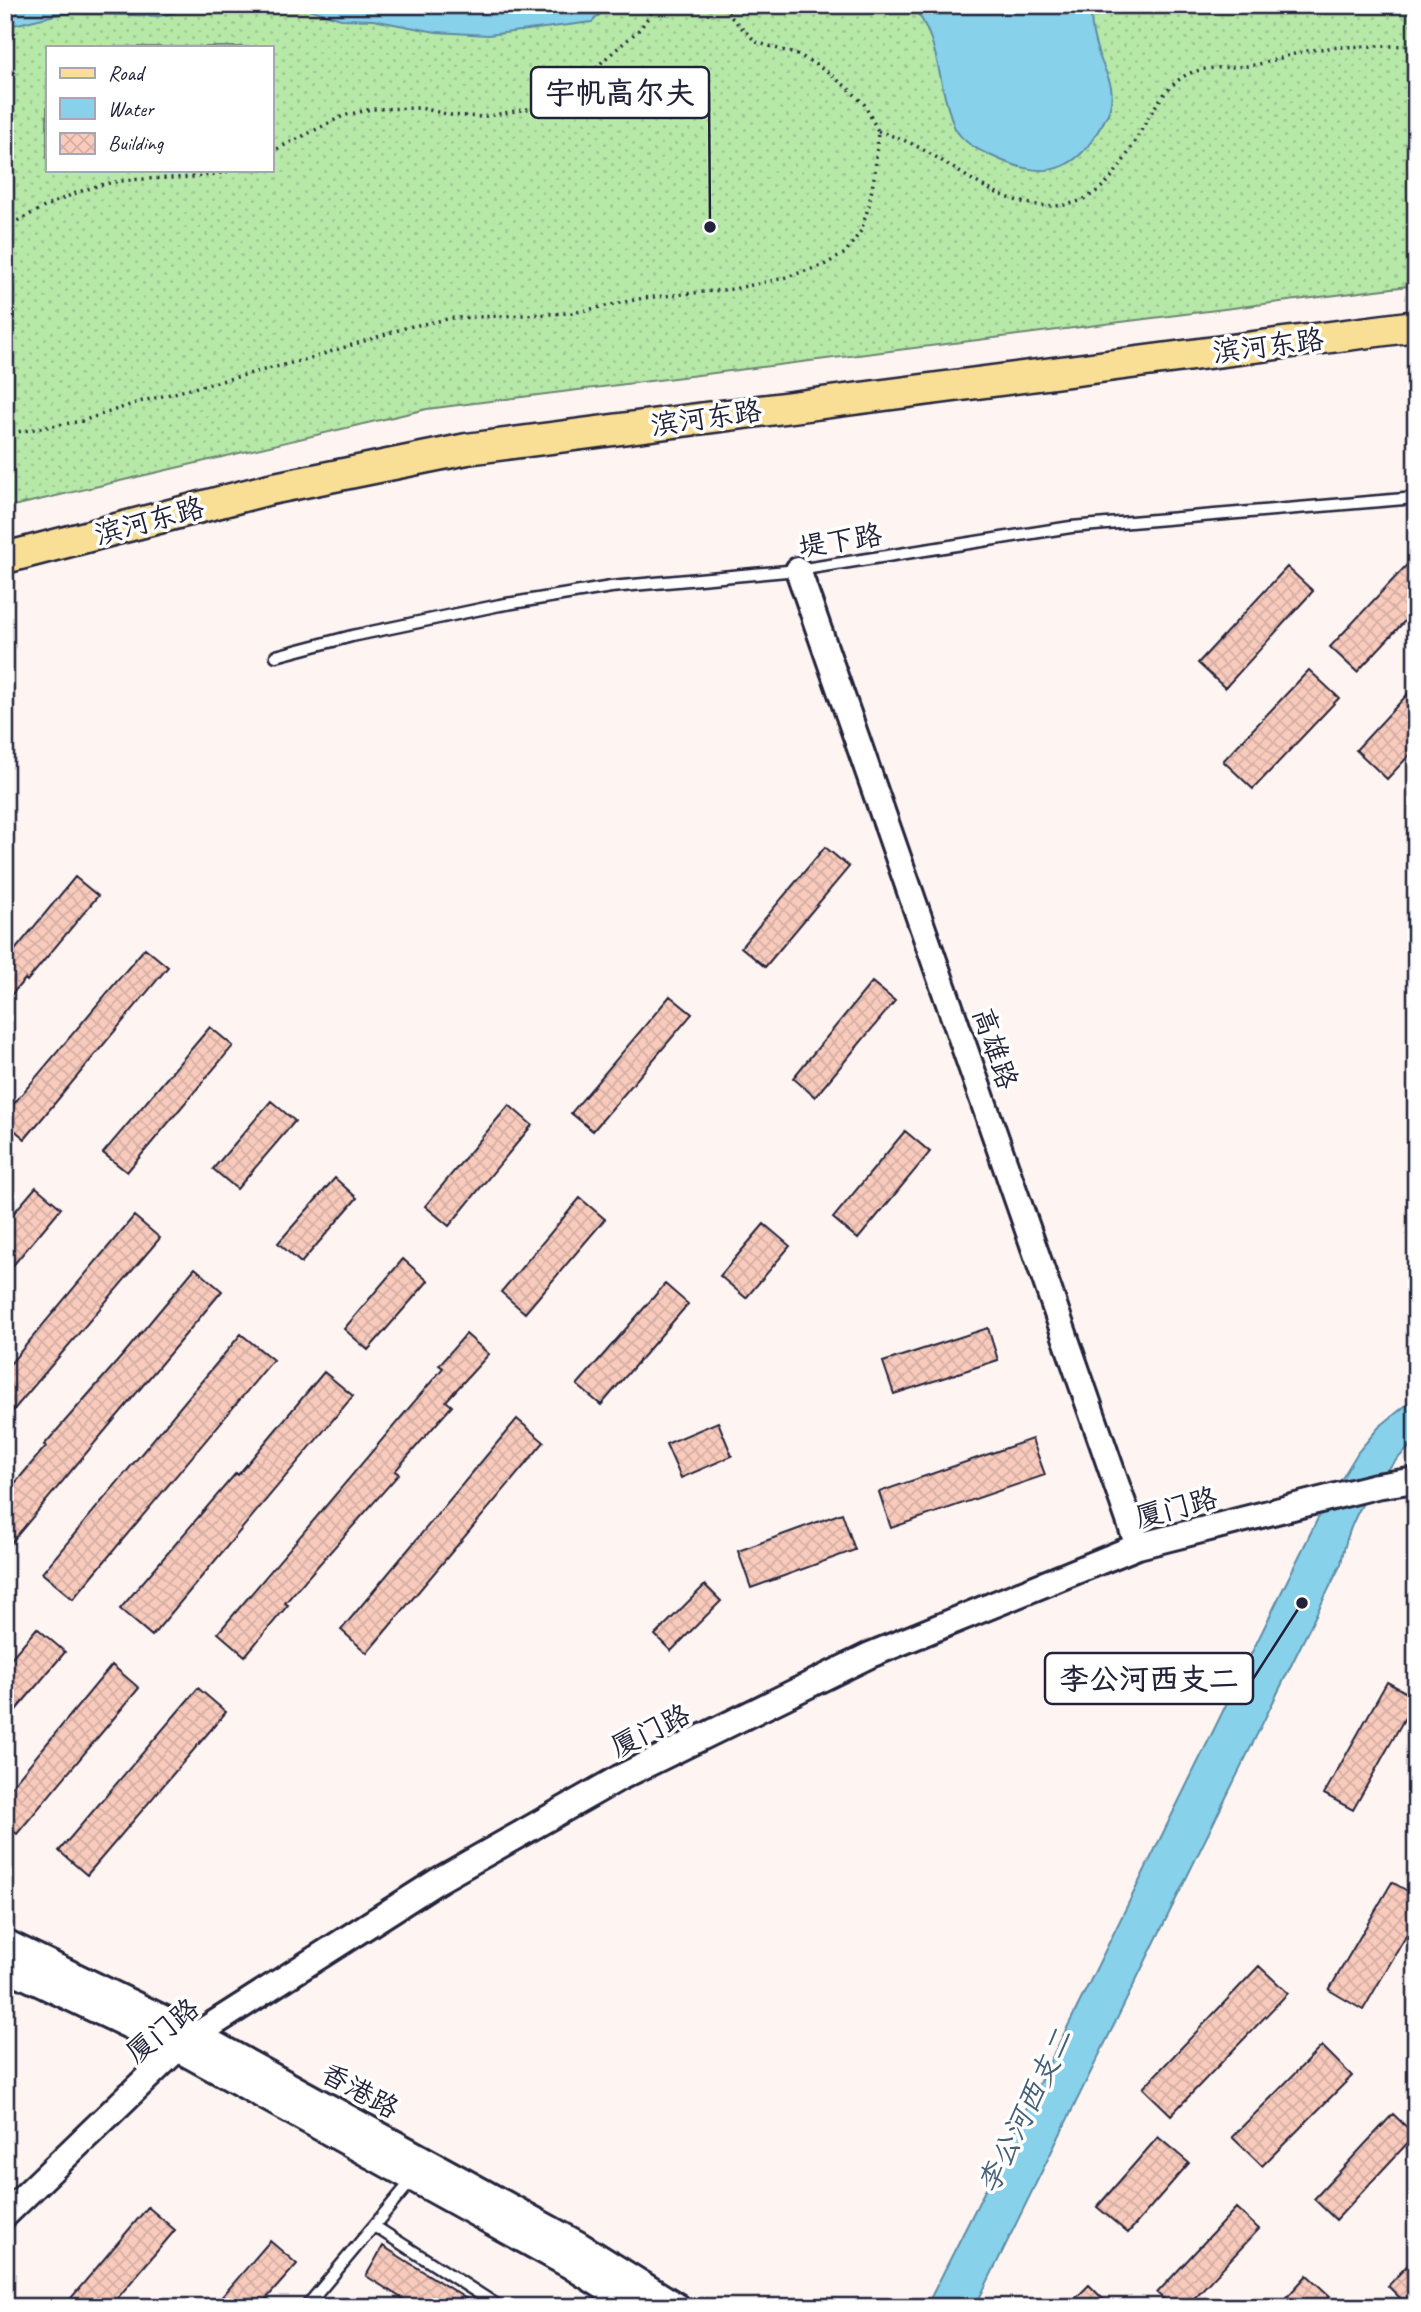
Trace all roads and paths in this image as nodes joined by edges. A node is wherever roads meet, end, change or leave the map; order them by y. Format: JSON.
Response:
{"nodes":[{"id":1,"x":657,"y":5,"type":"edge"},
{"id":2,"x":725,"y":5,"type":"edge"},
{"id":3,"x":1416,"y":46,"type":"edge"},
{"id":4,"x":878,"y":131,"type":"junction"},
{"id":5,"x":273,"y":151,"type":"edge"},
{"id":6,"x":222,"y":172,"type":"edge"},
{"id":7,"x":5,"y":227,"type":"edge"},
{"id":8,"x":1416,"y":305,"type":"edge"},
{"id":9,"x":1416,"y":326,"type":"edge"},
{"id":10,"x":5,"y":434,"type":"edge"},
{"id":11,"x":1416,"y":498,"type":"edge"},
{"id":12,"x":5,"y":537,"type":"edge"},
{"id":13,"x":5,"y":558,"type":"edge"},
{"id":14,"x":798,"y":570,"type":"junction"},
{"id":15,"x":276,"y":656,"type":"dead end"},
{"id":16,"x":1416,"y":1480,"type":"edge"},
{"id":17,"x":1138,"y":1546,"type":"junction"},
{"id":18,"x":5,"y":1943,"type":"edge"},
{"id":19,"x":5,"y":1966,"type":"edge"},
{"id":20,"x":187,"y":2042,"type":"junction"},
{"id":21,"x":414,"y":2178,"type":"junction"},
{"id":22,"x":5,"y":2214,"type":"edge"},
{"id":23,"x":373,"y":2226,"type":"junction"},
{"id":24,"x":306,"y":2307,"type":"edge"},
{"id":25,"x":499,"y":2307,"type":"edge"},
{"id":26,"x":637,"y":2307,"type":"edge"},
{"id":27,"x":677,"y":2307,"type":"edge"}],
"edges":[{"from":1,"to":5,"type":"path"},
{"from":2,"to":4,"type":"path"},
{"from":3,"to":4,"type":"path"},
{"from":4,"to":10,"type":"path"},
{"from":6,"to":7,"type":"path"},
{"from":8,"to":12,"type":"main road","name":"滨河东路"},
{"from":9,"to":13,"type":"main road","name":"滨河东路"},
{"from":11,"to":14,"type":"lane","name":"堤下路"},
{"from":14,"to":15,"type":"lane","name":"堤下路"},
{"from":14,"to":17,"type":"street","name":"高雄路"},
{"from":16,"to":17,"type":"street","name":"厦门路"},
{"from":17,"to":20,"type":"street","name":"厦门路"},
{"from":18,"to":20,"type":"main road","name":"香港路"},
{"from":19,"to":20,"type":"main road","name":"香港路"},
{"from":20,"to":21,"type":"main road","name":"香港路"},
{"from":20,"to":22,"type":"street","name":"厦门路"},
{"from":20,"to":27,"type":"main road","name":"香港路"},
{"from":21,"to":23,"type":"lane"},
{"from":21,"to":26,"type":"main road","name":"香港路"},
{"from":23,"to":24,"type":"lane"},
{"from":23,"to":25,"type":"lane"}]}
